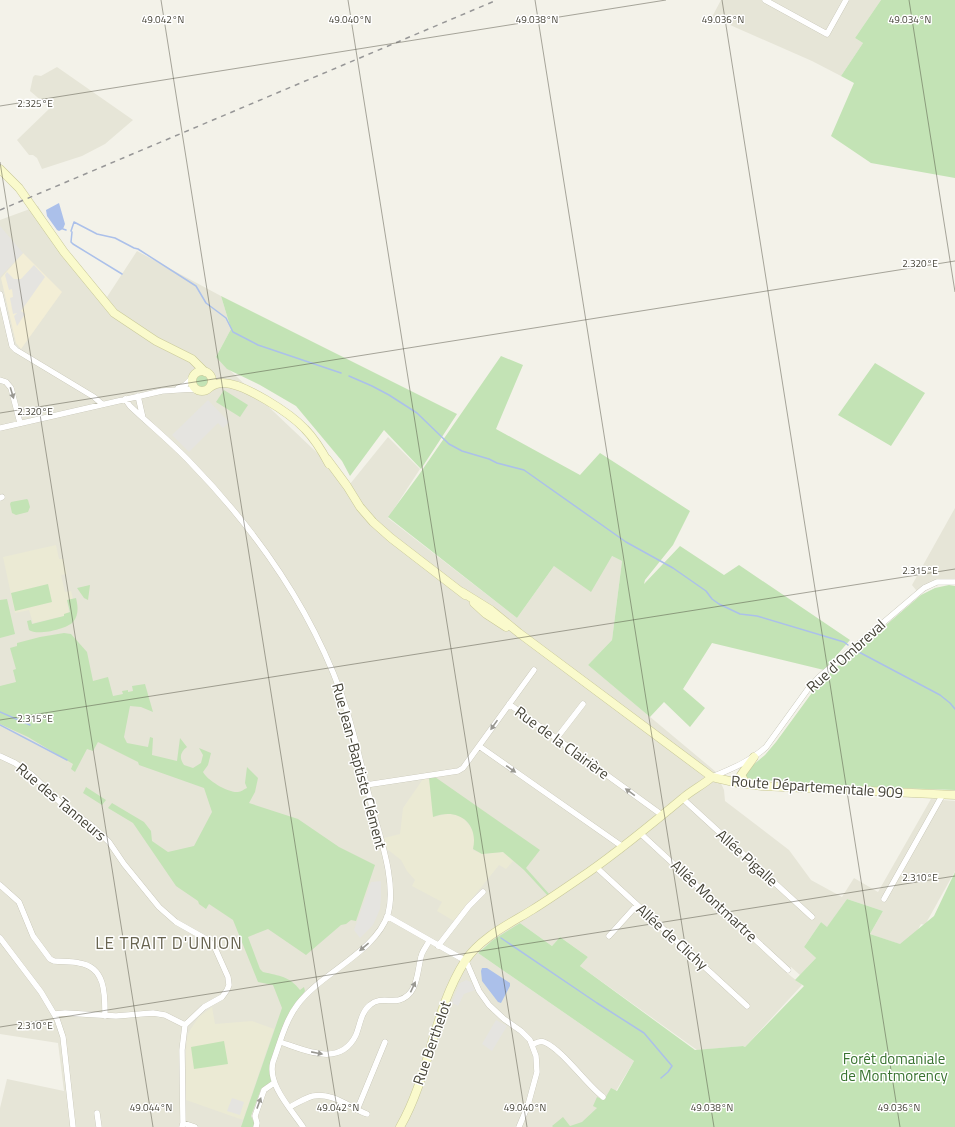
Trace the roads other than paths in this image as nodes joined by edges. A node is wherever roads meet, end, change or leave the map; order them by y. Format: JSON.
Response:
{"nodes":[{"id":1,"x":765,"y":0,"type":"edge"},
{"id":2,"x":846,"y":0,"type":"edge"},
{"id":3,"x":0,"y":169,"type":"edge"},
{"id":4,"x":0,"y":176,"type":"edge"},
{"id":5,"x":27,"y":202,"type":"junction"},
{"id":6,"x":0,"y":294,"type":"edge"},
{"id":7,"x":2,"y":312,"type":"edge"},
{"id":8,"x":177,"y":352,"type":"junction"},
{"id":9,"x":207,"y":372,"type":"junction"},
{"id":10,"x":193,"y":377,"type":"junction"},
{"id":11,"x":0,"y":380,"type":"edge"},
{"id":12,"x":209,"y":388,"type":"junction"},
{"id":13,"x":168,"y":390,"type":"junction"},
{"id":14,"x":199,"y":390,"type":"junction"},
{"id":15,"x":84,"y":391,"type":"junction"},
{"id":16,"x":253,"y":393,"type":"junction"},
{"id":17,"x":138,"y":396,"type":"junction"},
{"id":18,"x":125,"y":399,"type":"junction"},
{"id":19,"x":102,"y":404,"type":"junction"},
{"id":20,"x":93,"y":406,"type":"junction"},
{"id":21,"x":143,"y":418,"type":"junction"},
{"id":22,"x":20,"y":423,"type":"junction"},
{"id":23,"x":0,"y":428,"type":"edge"},
{"id":24,"x":955,"y":582,"type":"edge"},
{"id":25,"x":534,"y":670,"type":"dead end"},
{"id":26,"x":509,"y":704,"type":"junction"},
{"id":27,"x":583,"y":704,"type":"dead end"},
{"id":28,"x":556,"y":739,"type":"junction"},
{"id":29,"x":479,"y":746,"type":"junction"},
{"id":30,"x":0,"y":756,"type":"edge"},
{"id":31,"x":754,"y":757,"type":"junction"},
{"id":32,"x":712,"y":777,"type":"junction"},
{"id":33,"x":366,"y":785,"type":"junction"},
{"id":34,"x":762,"y":786,"type":"junction"},
{"id":35,"x":943,"y":794,"type":"junction"},
{"id":36,"x":955,"y":795,"type":"edge"},
{"id":37,"x":682,"y":798,"type":"junction"},
{"id":38,"x":662,"y":815,"type":"junction"},
{"id":39,"x":640,"y":833,"type":"junction"},
{"id":40,"x":623,"y":847,"type":"junction"},
{"id":41,"x":596,"y":867,"type":"junction"},
{"id":42,"x":0,"y":885,"type":"edge"},
{"id":43,"x":483,"y":892,"type":"dead end"},
{"id":44,"x":884,"y":899,"type":"dead end"},
{"id":45,"x":636,"y":905,"type":"junction"},
{"id":46,"x":387,"y":916,"type":"junction"},
{"id":47,"x":812,"y":917,"type":"dead end"},
{"id":48,"x":609,"y":936,"type":"dead end"},
{"id":49,"x":0,"y":938,"type":"edge"},
{"id":50,"x":429,"y":941,"type":"junction"},
{"id":51,"x":438,"y":946,"type":"junction"},
{"id":52,"x":466,"y":961,"type":"junction"},
{"id":53,"x":788,"y":970,"type":"dead end"},
{"id":54,"x":748,"y":1006,"type":"dead end"},
{"id":55,"x":55,"y":1014,"type":"junction"},
{"id":56,"x":105,"y":1016,"type":"junction"},
{"id":57,"x":185,"y":1025,"type":"junction"},
{"id":58,"x":521,"y":1031,"type":"junction"},
{"id":59,"x":280,"y":1042,"type":"junction"},
{"id":60,"x":385,"y":1042,"type":"dead end"},
{"id":61,"x":543,"y":1042,"type":"junction"},
{"id":62,"x":532,"y":1045,"type":"junction"},
{"id":63,"x":274,"y":1083,"type":"junction"},
{"id":64,"x":603,"y":1097,"type":"dead end"},
{"id":65,"x":290,"y":1107,"type":"junction"},
{"id":66,"x":357,"y":1110,"type":"junction"},
{"id":67,"x":97,"y":1113,"type":"dead end"},
{"id":68,"x":367,"y":1114,"type":"dead end"},
{"id":69,"x":182,"y":1125,"type":"edge"},
{"id":70,"x":73,"y":1127,"type":"edge"},
{"id":71,"x":99,"y":1127,"type":"edge"},
{"id":72,"x":195,"y":1127,"type":"edge"},
{"id":73,"x":256,"y":1127,"type":"edge"},
{"id":74,"x":303,"y":1127,"type":"edge"},
{"id":75,"x":400,"y":1127,"type":"edge"},
{"id":76,"x":519,"y":1127,"type":"edge"}],
"edges":[{"from":1,"to":2,"type":"street"},
{"from":3,"to":5,"type":"main road"},
{"from":4,"to":5,"type":"main road"},
{"from":5,"to":8,"type":"main road"},
{"from":6,"to":7,"type":"street"},
{"from":7,"to":15,"type":"street"},
{"from":8,"to":9,"type":"main road"},
{"from":8,"to":10,"type":"main road"},
{"from":9,"to":10,"type":"main road"},
{"from":9,"to":12,"type":"main road"},
{"from":9,"to":16,"type":"main road"},
{"from":10,"to":13,"type":"street"},
{"from":10,"to":14,"type":"main road"},
{"from":11,"to":22,"type":"street","one_way":true},
{"from":12,"to":14,"type":"main road"},
{"from":12,"to":16,"type":"main road"},
{"from":13,"to":14,"type":"street"},
{"from":13,"to":17,"type":"street"},
{"from":15,"to":19,"type":"street"},
{"from":15,"to":20,"type":"street"},
{"from":16,"to":32,"type":"main road","name":"Route Départementale 909"},
{"from":17,"to":18,"type":"street"},
{"from":17,"to":21,"type":"street"},
{"from":18,"to":19,"type":"street"},
{"from":18,"to":21,"type":"street","name":"Rue Jean-Baptiste Clément"},
{"from":19,"to":20,"type":"street"},
{"from":20,"to":22,"type":"street"},
{"from":21,"to":33,"type":"street","name":"Rue Jean-Baptiste Clément"},
{"from":22,"to":23,"type":"street"},
{"from":24,"to":31,"type":"street","name":"Rue d'Ombreval"},
{"from":25,"to":26,"type":"street"},
{"from":26,"to":28,"type":"street","name":"Rue de la Clairière"},
{"from":26,"to":29,"type":"street","name":"Rue de la Clairière","one_way":true},
{"from":27,"to":28,"type":"street"},
{"from":38,"to":28,"type":"street","name":"Rue de la Clairière","one_way":true},
{"from":29,"to":33,"type":"street","name":"Rue de la Clairière"},
{"from":29,"to":40,"type":"street","one_way":true},
{"from":30,"to":57,"type":"street","name":"Rue des Tanneurs"},
{"from":31,"to":32,"type":"street","name":"Rue d'Ombreval"},
{"from":31,"to":34,"type":"main road"},
{"from":32,"to":34,"type":"main road","name":"Route Départementale 909"},
{"from":32,"to":37,"type":"main road","name":"Rue Berthelot"},
{"from":33,"to":46,"type":"street","name":"Rue Jean-Baptiste Clément"},
{"from":34,"to":35,"type":"main road","name":"Route Départementale 909"},
{"from":35,"to":36,"type":"main road","name":"Route Départementale 909"},
{"from":35,"to":44,"type":"street"},
{"from":37,"to":38,"type":"main road","name":"Rue Berthelot"},
{"from":37,"to":47,"type":"street","name":"Allée Pigalle"},
{"from":38,"to":39,"type":"main road","name":"Rue Berthelot"},
{"from":39,"to":40,"type":"main road","name":"Rue Berthelot"},
{"from":39,"to":53,"type":"street","name":"Allée Montmartre"},
{"from":40,"to":41,"type":"main road","name":"Rue Berthelot"},
{"from":41,"to":45,"type":"street","name":"Allée de Clichy"},
{"from":41,"to":52,"type":"main road","name":"Rue Berthelot"},
{"from":42,"to":56,"type":"street"},
{"from":43,"to":51,"type":"street"},
{"from":45,"to":48,"type":"street"},
{"from":45,"to":54,"type":"street","name":"Allée de Clichy"},
{"from":46,"to":50,"type":"street"},
{"from":46,"to":59,"type":"street","name":"Rue Jean-Baptiste Clément","one_way":true},
{"from":49,"to":55,"type":"street"},
{"from":50,"to":51,"type":"street"},
{"from":59,"to":50,"type":"street","one_way":true},
{"from":51,"to":52,"type":"street"},
{"from":52,"to":58,"type":"street"},
{"from":52,"to":75,"type":"main road","name":"Rue Berthelot"},
{"from":55,"to":56,"type":"street"},
{"from":55,"to":70,"type":"street"},
{"from":56,"to":57,"type":"street"},
{"from":57,"to":69,"type":"street"},
{"from":58,"to":61,"type":"street"},
{"from":58,"to":62,"type":"street"},
{"from":59,"to":63,"type":"street","name":"Rue Jean-Baptiste Clément"},
{"from":60,"to":66,"type":"street"},
{"from":61,"to":62,"type":"street"},
{"from":61,"to":64,"type":"street"},
{"from":62,"to":76,"type":"street"},
{"from":63,"to":65,"type":"street"},
{"from":73,"to":63,"type":"street","one_way":true},
{"from":65,"to":66,"type":"street"},
{"from":65,"to":74,"type":"street"},
{"from":66,"to":68,"type":"street"},
{"from":67,"to":71,"type":"street"},
{"from":69,"to":72,"type":"street"}]}
